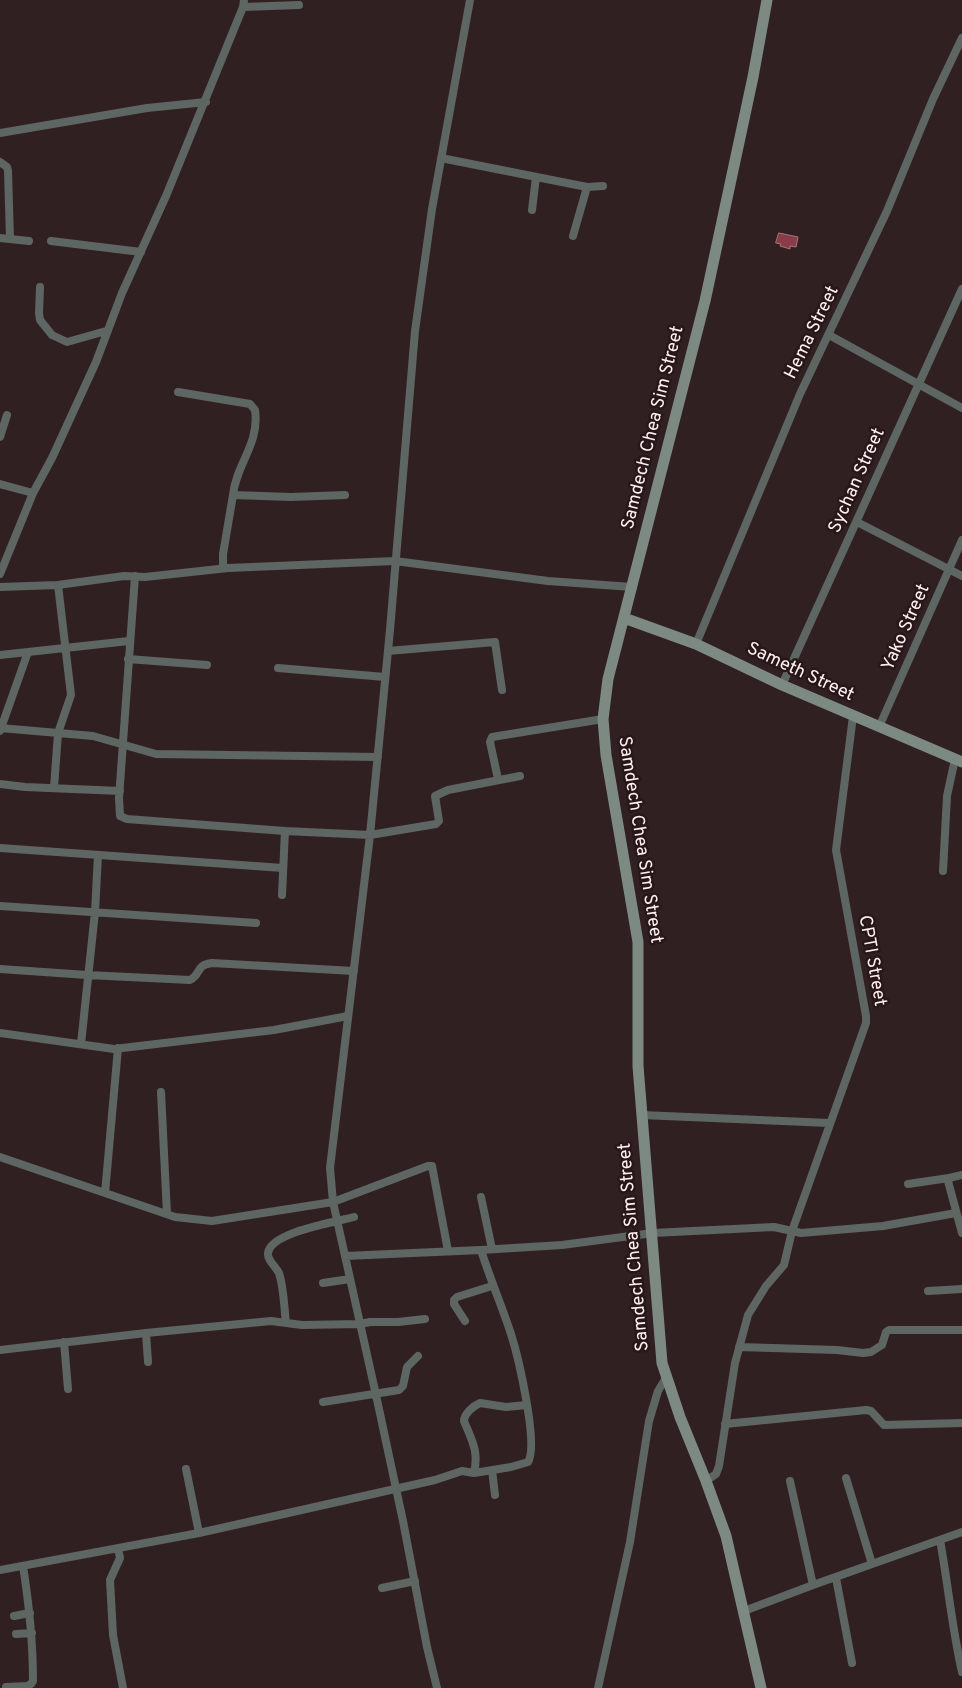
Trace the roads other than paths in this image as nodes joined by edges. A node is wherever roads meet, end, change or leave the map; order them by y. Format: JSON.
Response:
{"nodes":[{"id":1,"x":470,"y":0,"type":"edge"},
{"id":2,"x":767,"y":0,"type":"edge"},
{"id":3,"x":244,"y":4,"type":"edge"},
{"id":4,"x":299,"y":5,"type":"dead end"},
{"id":5,"x":962,"y":38,"type":"edge"},
{"id":6,"x":206,"y":102,"type":"junction"},
{"id":7,"x":0,"y":133,"type":"edge"},
{"id":8,"x":441,"y":158,"type":"junction"},
{"id":9,"x":0,"y":162,"type":"edge"},
{"id":10,"x":536,"y":177,"type":"junction"},
{"id":11,"x":603,"y":186,"type":"dead end"},
{"id":12,"x":587,"y":187,"type":"junction"},
{"id":13,"x":532,"y":210,"type":"dead end"},
{"id":14,"x":574,"y":236,"type":"dead end"},
{"id":15,"x":0,"y":238,"type":"edge"},
{"id":16,"x":10,"y":239,"type":"junction"},
{"id":17,"x":28,"y":241,"type":"dead end"},
{"id":18,"x":52,"y":241,"type":"dead end"},
{"id":19,"x":141,"y":252,"type":"junction"},
{"id":20,"x":40,"y":287,"type":"dead end"},
{"id":21,"x":962,"y":289,"type":"edge"},
{"id":22,"x":106,"y":331,"type":"junction"},
{"id":23,"x":829,"y":335,"type":"junction"},
{"id":24,"x":919,"y":383,"type":"junction"},
{"id":25,"x":178,"y":392,"type":"dead end"},
{"id":26,"x":962,"y":408,"type":"edge"},
{"id":27,"x":6,"y":415,"type":"dead end"},
{"id":28,"x":0,"y":437,"type":"edge"},
{"id":29,"x":0,"y":484,"type":"edge"},
{"id":30,"x":33,"y":493,"type":"junction"},
{"id":31,"x":233,"y":495,"type":"junction"},
{"id":32,"x":345,"y":495,"type":"dead end"},
{"id":33,"x":857,"y":522,"type":"junction"},
{"id":34,"x":962,"y":540,"type":"edge"},
{"id":35,"x":395,"y":561,"type":"junction"},
{"id":36,"x":224,"y":568,"type":"junction"},
{"id":37,"x":950,"y":569,"type":"junction"},
{"id":38,"x":0,"y":574,"type":"edge"},
{"id":39,"x":134,"y":576,"type":"junction"},
{"id":40,"x":962,"y":576,"type":"edge"},
{"id":41,"x":58,"y":585,"type":"junction"},
{"id":42,"x":0,"y":587,"type":"edge"},
{"id":43,"x":632,"y":587,"type":"junction"},
{"id":44,"x":624,"y":618,"type":"junction"},
{"id":45,"x":129,"y":642,"type":"junction"},
{"id":46,"x":696,"y":644,"type":"junction"},
{"id":47,"x":65,"y":648,"type":"junction"},
{"id":48,"x":388,"y":651,"type":"junction"},
{"id":49,"x":28,"y":652,"type":"junction"},
{"id":50,"x":0,"y":655,"type":"edge"},
{"id":51,"x":128,"y":659,"type":"junction"},
{"id":52,"x":207,"y":665,"type":"dead end"},
{"id":53,"x":278,"y":668,"type":"dead end"},
{"id":54,"x":386,"y":677,"type":"junction"},
{"id":55,"x":782,"y":685,"type":"junction"},
{"id":56,"x":502,"y":690,"type":"dead end"},
{"id":57,"x":853,"y":716,"type":"junction"},
{"id":58,"x":603,"y":719,"type":"junction"},
{"id":59,"x":879,"y":728,"type":"junction"},
{"id":60,"x":0,"y":729,"type":"edge"},
{"id":61,"x":58,"y":733,"type":"junction"},
{"id":62,"x":122,"y":744,"type":"junction"},
{"id":63,"x":378,"y":757,"type":"junction"},
{"id":64,"x":959,"y":761,"type":"edge"},
{"id":65,"x":520,"y":776,"type":"dead end"},
{"id":66,"x":498,"y":780,"type":"junction"},
{"id":67,"x":0,"y":784,"type":"edge"},
{"id":68,"x":54,"y":788,"type":"junction"},
{"id":69,"x":120,"y":791,"type":"junction"},
{"id":70,"x":285,"y":831,"type":"junction"},
{"id":71,"x":370,"y":836,"type":"junction"},
{"id":72,"x":0,"y":848,"type":"edge"},
{"id":73,"x":98,"y":855,"type":"junction"},
{"id":74,"x":283,"y":868,"type":"junction"},
{"id":75,"x":943,"y":871,"type":"dead end"},
{"id":76,"x":282,"y":894,"type":"dead end"},
{"id":77,"x":0,"y":906,"type":"edge"},
{"id":78,"x":95,"y":912,"type":"junction"},
{"id":79,"x":256,"y":923,"type":"dead end"},
{"id":80,"x":0,"y":969,"type":"edge"},
{"id":81,"x":354,"y":971,"type":"junction"},
{"id":82,"x":87,"y":976,"type":"junction"},
{"id":83,"x":348,"y":1016,"type":"junction"},
{"id":84,"x":0,"y":1033,"type":"edge"},
{"id":85,"x":81,"y":1044,"type":"junction"},
{"id":86,"x":118,"y":1048,"type":"junction"},
{"id":87,"x":161,"y":1092,"type":"dead end"},
{"id":88,"x":642,"y":1115,"type":"junction"},
{"id":89,"x":829,"y":1123,"type":"junction"},
{"id":90,"x":0,"y":1157,"type":"edge"},
{"id":91,"x":962,"y":1175,"type":"edge"},
{"id":92,"x":948,"y":1178,"type":"junction"},
{"id":93,"x":908,"y":1184,"type":"dead end"},
{"id":94,"x":105,"y":1193,"type":"junction"},
{"id":95,"x":480,"y":1196,"type":"dead end"},
{"id":96,"x":333,"y":1202,"type":"junction"},
{"id":97,"x":956,"y":1212,"type":"junction"},
{"id":98,"x":168,"y":1214,"type":"junction"},
{"id":99,"x":354,"y":1217,"type":"dead end"},
{"id":100,"x":338,"y":1222,"type":"junction"},
{"id":101,"x":792,"y":1231,"type":"junction"},
{"id":102,"x":653,"y":1232,"type":"junction"},
{"id":103,"x":962,"y":1233,"type":"edge"},
{"id":104,"x":492,"y":1249,"type":"junction"},
{"id":105,"x":482,"y":1250,"type":"junction"},
{"id":106,"x":448,"y":1251,"type":"junction"},
{"id":107,"x":345,"y":1256,"type":"junction"},
{"id":108,"x":350,"y":1279,"type":"junction"},
{"id":109,"x":323,"y":1283,"type":"dead end"},
{"id":110,"x":492,"y":1286,"type":"junction"},
{"id":111,"x":962,"y":1289,"type":"edge"},
{"id":112,"x":928,"y":1291,"type":"dead end"},
{"id":113,"x":425,"y":1319,"type":"dead end"},
{"id":114,"x":465,"y":1321,"type":"dead end"},
{"id":115,"x":286,"y":1323,"type":"junction"},
{"id":116,"x":360,"y":1324,"type":"junction"},
{"id":117,"x":962,"y":1330,"type":"edge"},
{"id":118,"x":146,"y":1333,"type":"junction"},
{"id":119,"x":64,"y":1342,"type":"junction"},
{"id":120,"x":739,"y":1346,"type":"junction"},
{"id":121,"x":0,"y":1350,"type":"edge"},
{"id":122,"x":418,"y":1356,"type":"dead end"},
{"id":123,"x":148,"y":1362,"type":"dead end"},
{"id":124,"x":666,"y":1378,"type":"junction"},
{"id":125,"x":68,"y":1388,"type":"dead end"},
{"id":126,"x":376,"y":1395,"type":"junction"},
{"id":127,"x":323,"y":1402,"type":"dead end"},
{"id":128,"x":527,"y":1405,"type":"junction"},
{"id":129,"x":962,"y":1423,"type":"edge"},
{"id":130,"x":725,"y":1424,"type":"junction"},
{"id":131,"x":186,"y":1469,"type":"dead end"},
{"id":132,"x":492,"y":1470,"type":"junction"},
{"id":133,"x":474,"y":1473,"type":"junction"},
{"id":134,"x":846,"y":1478,"type":"dead end"},
{"id":135,"x":706,"y":1480,"type":"junction"},
{"id":136,"x":790,"y":1481,"type":"dead end"},
{"id":137,"x":396,"y":1488,"type":"junction"},
{"id":138,"x":495,"y":1495,"type":"dead end"},
{"id":139,"x":962,"y":1532,"type":"edge"},
{"id":140,"x":199,"y":1533,"type":"junction"},
{"id":141,"x":940,"y":1540,"type":"junction"},
{"id":142,"x":118,"y":1548,"type":"junction"},
{"id":143,"x":872,"y":1564,"type":"junction"},
{"id":144,"x":23,"y":1566,"type":"junction"},
{"id":145,"x":0,"y":1570,"type":"edge"},
{"id":146,"x":836,"y":1578,"type":"junction"},
{"id":147,"x":414,"y":1582,"type":"junction"},
{"id":148,"x":813,"y":1585,"type":"junction"},
{"id":149,"x":382,"y":1588,"type":"dead end"},
{"id":150,"x":744,"y":1612,"type":"junction"},
{"id":151,"x":30,"y":1614,"type":"junction"},
{"id":152,"x":14,"y":1616,"type":"dead end"},
{"id":153,"x":32,"y":1633,"type":"junction"},
{"id":154,"x":16,"y":1634,"type":"dead end"},
{"id":155,"x":852,"y":1663,"type":"dead end"},
{"id":156,"x":962,"y":1672,"type":"edge"},
{"id":157,"x":6,"y":1686,"type":"dead end"},
{"id":158,"x":124,"y":1688,"type":"edge"},
{"id":159,"x":437,"y":1688,"type":"edge"},
{"id":160,"x":598,"y":1688,"type":"edge"},
{"id":161,"x":761,"y":1688,"type":"edge"}],
"edges":[{"from":1,"to":8,"type":"street"},
{"from":2,"to":43,"type":"street","name":"Samdech Chea Sim Street"},
{"from":3,"to":4,"type":"street"},
{"from":3,"to":6,"type":"street"},
{"from":5,"to":23,"type":"street","name":"Hema Street"},
{"from":6,"to":7,"type":"street"},
{"from":6,"to":19,"type":"street"},
{"from":8,"to":10,"type":"street"},
{"from":8,"to":35,"type":"street"},
{"from":9,"to":16,"type":"street"},
{"from":10,"to":12,"type":"street"},
{"from":10,"to":13,"type":"street"},
{"from":11,"to":12,"type":"street"},
{"from":12,"to":14,"type":"street"},
{"from":15,"to":16,"type":"street"},
{"from":16,"to":17,"type":"street"},
{"from":18,"to":19,"type":"street"},
{"from":19,"to":22,"type":"street"},
{"from":20,"to":22,"type":"street"},
{"from":21,"to":24,"type":"street","name":"Sychan Street"},
{"from":22,"to":30,"type":"street"},
{"from":23,"to":24,"type":"street"},
{"from":23,"to":46,"type":"street","name":"Hema Street"},
{"from":24,"to":26,"type":"street"},
{"from":24,"to":33,"type":"street","name":"Sychan Street"},
{"from":25,"to":31,"type":"street"},
{"from":27,"to":28,"type":"street"},
{"from":29,"to":30,"type":"street"},
{"from":30,"to":38,"type":"street"},
{"from":31,"to":32,"type":"street"},
{"from":31,"to":36,"type":"street"},
{"from":33,"to":37,"type":"street"},
{"from":33,"to":55,"type":"street","name":"Sychan Street"},
{"from":34,"to":37,"type":"street","name":"Yako Street"},
{"from":35,"to":36,"type":"street"},
{"from":35,"to":43,"type":"street"},
{"from":35,"to":48,"type":"street"},
{"from":36,"to":39,"type":"street"},
{"from":37,"to":40,"type":"street"},
{"from":37,"to":59,"type":"street","name":"Yako Street"},
{"from":39,"to":41,"type":"street"},
{"from":39,"to":45,"type":"street"},
{"from":41,"to":42,"type":"street"},
{"from":41,"to":47,"type":"street"},
{"from":43,"to":44,"type":"street","name":"Samdech Chea Sim Street"},
{"from":44,"to":46,"type":"street","name":"Sameth Street"},
{"from":44,"to":58,"type":"street","name":"Samdech Chea Sim Street"},
{"from":45,"to":47,"type":"street"},
{"from":45,"to":51,"type":"street"},
{"from":46,"to":55,"type":"street","name":"Sameth Street"},
{"from":47,"to":49,"type":"street"},
{"from":47,"to":61,"type":"street"},
{"from":48,"to":54,"type":"street"},
{"from":48,"to":56,"type":"street"},
{"from":49,"to":50,"type":"street"},
{"from":49,"to":60,"type":"street"},
{"from":51,"to":52,"type":"street"},
{"from":51,"to":62,"type":"street"},
{"from":53,"to":54,"type":"street"},
{"from":54,"to":63,"type":"street"},
{"from":55,"to":57,"type":"street","name":"Sameth Street"},
{"from":57,"to":59,"type":"street","name":"Sameth Street"},
{"from":57,"to":89,"type":"street","name":"CPTI Street"},
{"from":58,"to":66,"type":"street"},
{"from":58,"to":88,"type":"street","name":"Samdech Chea Sim Street"},
{"from":59,"to":64,"type":"street","name":"Sameth Street"},
{"from":60,"to":61,"type":"street"},
{"from":61,"to":62,"type":"street"},
{"from":61,"to":68,"type":"street"},
{"from":62,"to":63,"type":"street"},
{"from":62,"to":69,"type":"street"},
{"from":63,"to":71,"type":"street"},
{"from":64,"to":75,"type":"street"},
{"from":65,"to":66,"type":"street"},
{"from":66,"to":71,"type":"street"},
{"from":67,"to":68,"type":"street"},
{"from":68,"to":69,"type":"street"},
{"from":69,"to":70,"type":"street"},
{"from":70,"to":71,"type":"street"},
{"from":70,"to":74,"type":"street"},
{"from":71,"to":81,"type":"street"},
{"from":72,"to":73,"type":"street"},
{"from":73,"to":74,"type":"street"},
{"from":73,"to":78,"type":"street"},
{"from":74,"to":76,"type":"street"},
{"from":77,"to":78,"type":"street"},
{"from":78,"to":79,"type":"street"},
{"from":78,"to":82,"type":"street"},
{"from":80,"to":82,"type":"street"},
{"from":81,"to":82,"type":"street"},
{"from":81,"to":83,"type":"street"},
{"from":82,"to":85,"type":"street"},
{"from":83,"to":86,"type":"street"},
{"from":83,"to":96,"type":"street"},
{"from":84,"to":85,"type":"street"},
{"from":85,"to":86,"type":"street"},
{"from":86,"to":94,"type":"street"},
{"from":87,"to":98,"type":"street"},
{"from":88,"to":89,"type":"street"},
{"from":88,"to":102,"type":"street","name":"Samdech Chea Sim Street"},
{"from":89,"to":101,"type":"street","name":"CPTI Street"},
{"from":90,"to":94,"type":"street"},
{"from":91,"to":92,"type":"street"},
{"from":92,"to":93,"type":"street"},
{"from":92,"to":97,"type":"street"},
{"from":94,"to":98,"type":"street"},
{"from":95,"to":104,"type":"street"},
{"from":96,"to":98,"type":"street"},
{"from":96,"to":100,"type":"street"},
{"from":96,"to":106,"type":"street"},
{"from":97,"to":101,"type":"street"},
{"from":97,"to":103,"type":"street"},
{"from":99,"to":100,"type":"street"},
{"from":100,"to":107,"type":"street"},
{"from":100,"to":115,"type":"street"},
{"from":101,"to":102,"type":"street"},
{"from":101,"to":120,"type":"street","name":"CPTI Street"},
{"from":102,"to":104,"type":"street"},
{"from":102,"to":124,"type":"street","name":"Samdech Chea Sim Street"},
{"from":104,"to":105,"type":"street"},
{"from":105,"to":106,"type":"street"},
{"from":105,"to":110,"type":"street"},
{"from":106,"to":107,"type":"street"},
{"from":107,"to":108,"type":"street"},
{"from":108,"to":109,"type":"street"},
{"from":108,"to":116,"type":"street"},
{"from":110,"to":114,"type":"street"},
{"from":110,"to":128,"type":"street"},
{"from":111,"to":112,"type":"street"},
{"from":113,"to":116,"type":"street"},
{"from":115,"to":116,"type":"street"},
{"from":115,"to":118,"type":"street"},
{"from":116,"to":126,"type":"street"},
{"from":117,"to":120,"type":"street"},
{"from":118,"to":119,"type":"street"},
{"from":118,"to":123,"type":"street"},
{"from":119,"to":121,"type":"street"},
{"from":119,"to":125,"type":"street"},
{"from":120,"to":130,"type":"street","name":"CPTI Street"},
{"from":122,"to":126,"type":"street"},
{"from":124,"to":135,"type":"street","name":"Samdech Chea Sim Street"},
{"from":124,"to":160,"type":"street"},
{"from":126,"to":127,"type":"street"},
{"from":126,"to":137,"type":"street"},
{"from":128,"to":132,"type":"street"},
{"from":128,"to":133,"type":"street"},
{"from":129,"to":130,"type":"street"},
{"from":130,"to":135,"type":"street","name":"CPTI Street"},
{"from":131,"to":140,"type":"street"},
{"from":132,"to":133,"type":"street"},
{"from":132,"to":138,"type":"street"},
{"from":133,"to":137,"type":"street"},
{"from":134,"to":143,"type":"street"},
{"from":135,"to":150,"type":"street","name":"Samdech Chea Sim Street"},
{"from":136,"to":148,"type":"street"},
{"from":137,"to":140,"type":"street"},
{"from":137,"to":147,"type":"street"},
{"from":139,"to":141,"type":"street"},
{"from":140,"to":142,"type":"street"},
{"from":141,"to":143,"type":"street"},
{"from":141,"to":156,"type":"street"},
{"from":142,"to":144,"type":"street"},
{"from":142,"to":158,"type":"street"},
{"from":143,"to":146,"type":"street"},
{"from":144,"to":145,"type":"street"},
{"from":144,"to":151,"type":"street"},
{"from":146,"to":148,"type":"street"},
{"from":146,"to":155,"type":"street"},
{"from":147,"to":149,"type":"street"},
{"from":147,"to":159,"type":"street"},
{"from":148,"to":150,"type":"street"},
{"from":150,"to":161,"type":"street","name":"Samdech Chea Sim Street"},
{"from":151,"to":152,"type":"street"},
{"from":151,"to":153,"type":"street"},
{"from":153,"to":154,"type":"street"},
{"from":153,"to":157,"type":"street"}]}
